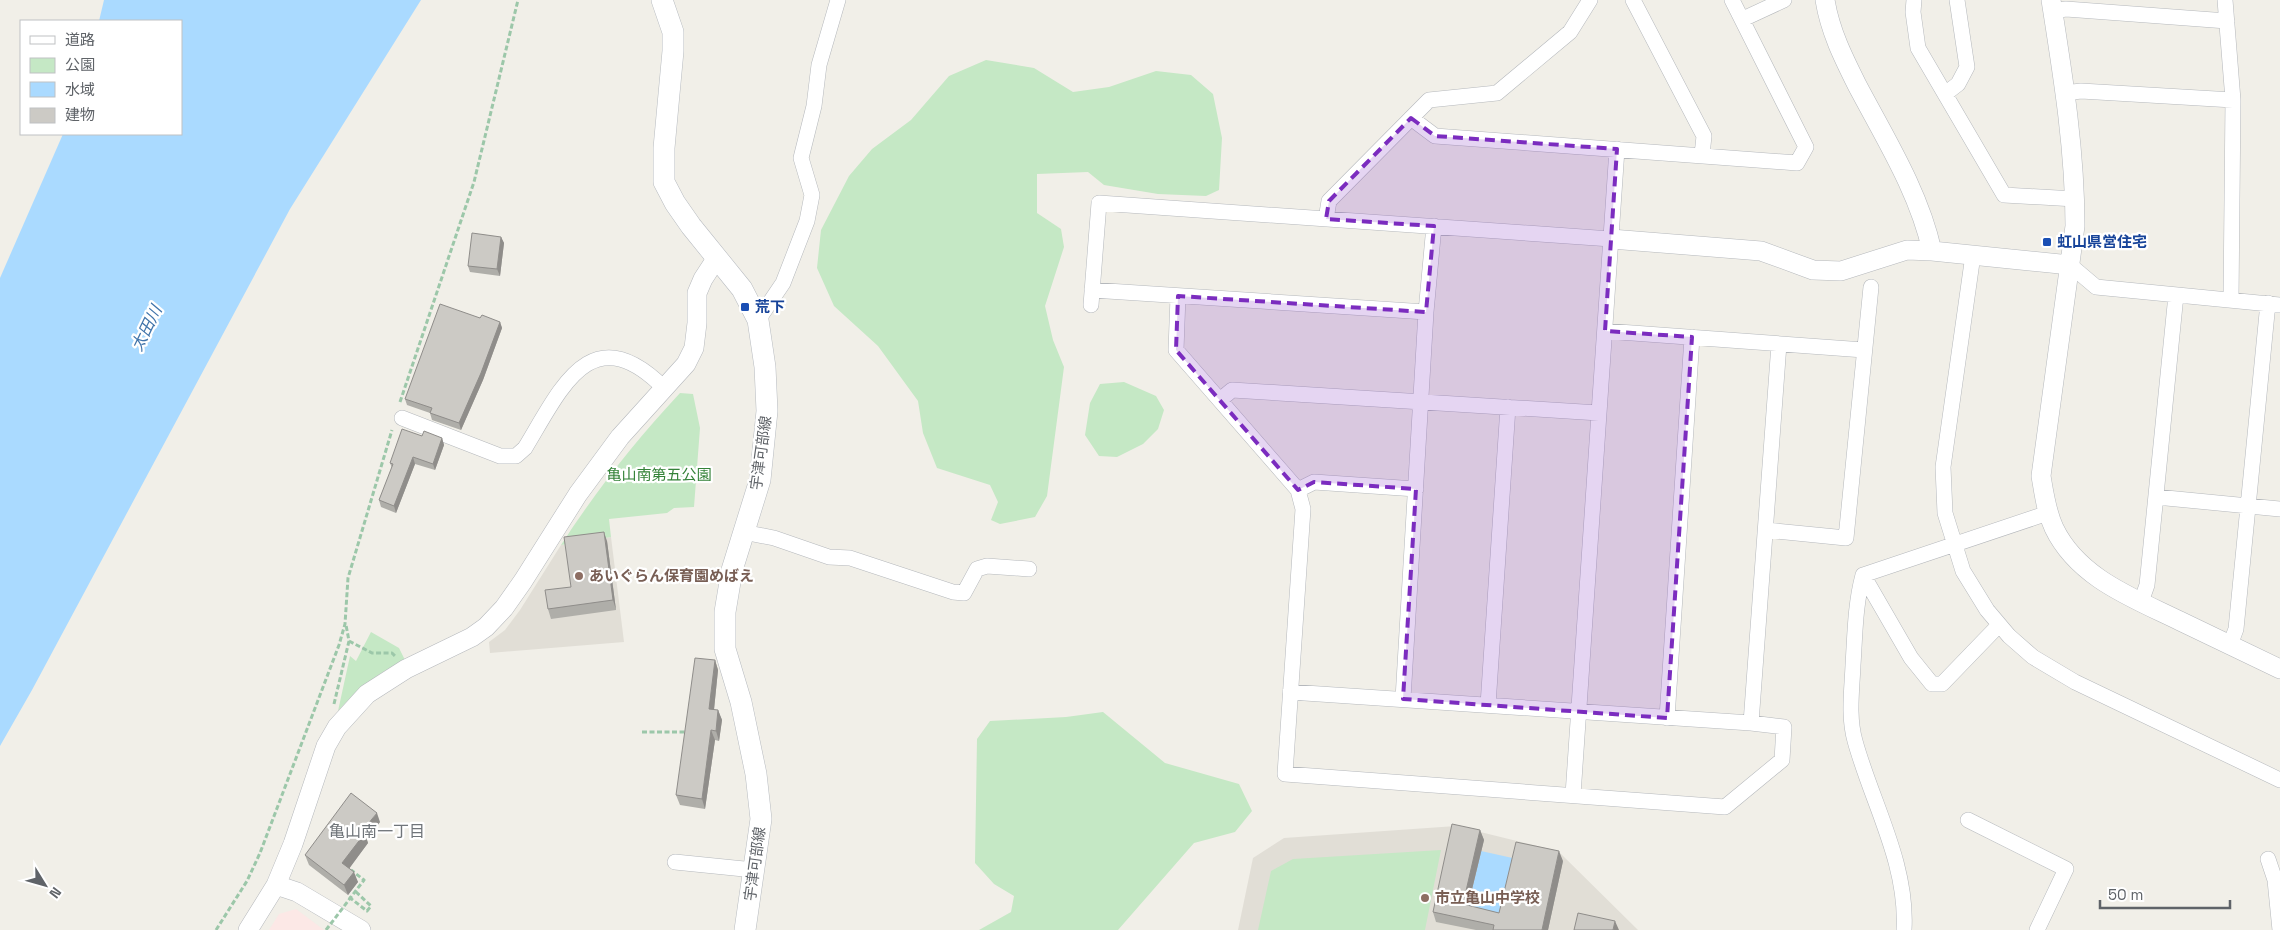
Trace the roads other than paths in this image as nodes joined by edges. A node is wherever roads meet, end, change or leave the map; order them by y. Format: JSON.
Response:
{"nodes":[{"id":1,"x":662,"y":0,"type":"edge"},
{"id":2,"x":838,"y":0,"type":"edge"},
{"id":3,"x":1590,"y":0,"type":"edge"},
{"id":4,"x":1633,"y":0,"type":"edge"},
{"id":5,"x":1732,"y":0,"type":"edge"},
{"id":6,"x":1784,"y":0,"type":"edge"},
{"id":7,"x":1825,"y":0,"type":"edge"},
{"id":8,"x":1914,"y":0,"type":"edge"},
{"id":9,"x":1957,"y":0,"type":"edge"},
{"id":10,"x":2225,"y":0,"type":"edge"},
{"id":11,"x":2052,"y":5,"type":"edge"},
{"id":12,"x":1742,"y":19,"type":"junction"},
{"id":13,"x":2227,"y":21,"type":"junction"},
{"id":14,"x":2065,"y":93,"type":"junction"},
{"id":15,"x":1945,"y":94,"type":"junction"},
{"id":16,"x":2233,"y":100,"type":"junction"},
{"id":17,"x":1411,"y":118,"type":"junction"},
{"id":18,"x":1617,"y":149,"type":"junction"},
{"id":19,"x":1702,"y":155,"type":"junction"},
{"id":20,"x":2075,"y":200,"type":"junction"},
{"id":21,"x":1326,"y":219,"type":"junction"},
{"id":22,"x":1434,"y":226,"type":"junction"},
{"id":23,"x":1611,"y":239,"type":"junction"},
{"id":24,"x":1932,"y":251,"type":"junction"},
{"id":25,"x":1973,"y":255,"type":"junction"},
{"id":26,"x":716,"y":259,"type":"junction"},
{"id":27,"x":2070,"y":265,"type":"junction"},
{"id":28,"x":1871,"y":287,"type":"dead end"},
{"id":29,"x":2176,"y":295,"type":"junction"},
{"id":30,"x":1178,"y":296,"type":"junction"},
{"id":31,"x":2230,"y":300,"type":"junction"},
{"id":32,"x":2274,"y":304,"type":"edge"},
{"id":33,"x":1426,"y":312,"type":"junction"},
{"id":34,"x":758,"y":320,"type":"junction"},
{"id":35,"x":1605,"y":331,"type":"junction"},
{"id":36,"x":1692,"y":337,"type":"junction"},
{"id":37,"x":1779,"y":344,"type":"junction"},
{"id":38,"x":1864,"y":350,"type":"junction"},
{"id":39,"x":664,"y":388,"type":"junction"},
{"id":40,"x":1220,"y":400,"type":"junction"},
{"id":41,"x":1421,"y":402,"type":"junction"},
{"id":42,"x":1508,"y":407,"type":"junction"},
{"id":43,"x":1599,"y":413,"type":"junction"},
{"id":44,"x":398,"y":417,"type":"road end"},
{"id":45,"x":1298,"y":490,"type":"junction"},
{"id":46,"x":1416,"y":490,"type":"junction"},
{"id":47,"x":2156,"y":497,"type":"junction"},
{"id":48,"x":2248,"y":506,"type":"junction"},
{"id":49,"x":2280,"y":509,"type":"edge"},
{"id":50,"x":2048,"y":513,"type":"junction"},
{"id":51,"x":1766,"y":530,"type":"junction"},
{"id":52,"x":743,"y":532,"type":"junction"},
{"id":53,"x":1955,"y":544,"type":"junction"},
{"id":54,"x":1029,"y":569,"type":"dead end"},
{"id":55,"x":1863,"y":575,"type":"junction"},
{"id":56,"x":2141,"y":602,"type":"junction"},
{"id":57,"x":1999,"y":625,"type":"junction"},
{"id":58,"x":2230,"y":645,"type":"junction"},
{"id":59,"x":2280,"y":669,"type":"edge"},
{"id":60,"x":1290,"y":692,"type":"junction"},
{"id":61,"x":1403,"y":699,"type":"junction"},
{"id":62,"x":1488,"y":705,"type":"junction"},
{"id":63,"x":1579,"y":712,"type":"junction"},
{"id":64,"x":1667,"y":718,"type":"junction"},
{"id":65,"x":1751,"y":723,"type":"junction"},
{"id":66,"x":2280,"y":780,"type":"edge"},
{"id":67,"x":1573,"y":795,"type":"junction"},
{"id":68,"x":1968,"y":820,"type":"dead end"},
{"id":69,"x":2268,"y":859,"type":"dead end"},
{"id":70,"x":675,"y":862,"type":"dead end"},
{"id":71,"x":754,"y":870,"type":"junction"},
{"id":72,"x":276,"y":885,"type":"junction"},
{"id":73,"x":248,"y":930,"type":"edge"},
{"id":74,"x":361,"y":930,"type":"edge"},
{"id":75,"x":746,"y":930,"type":"edge"},
{"id":76,"x":1904,"y":930,"type":"edge"},
{"id":77,"x":2037,"y":930,"type":"edge"},
{"id":78,"x":2280,"y":930,"type":"edge"}],
"edges":[{"from":1,"to":26,"type":"main road","name":"宇津可部線"},
{"from":2,"to":34,"type":"street"},
{"from":3,"to":17,"type":"street"},
{"from":4,"to":19,"type":"street"},
{"from":5,"to":12,"type":"street"},
{"from":6,"to":12,"type":"street"},
{"from":7,"to":24,"type":"street"},
{"from":8,"to":15,"type":"street"},
{"from":9,"to":15,"type":"street"},
{"from":10,"to":13,"type":"street"},
{"from":11,"to":13,"type":"street"},
{"from":11,"to":14,"type":"street"},
{"from":12,"to":19,"type":"street"},
{"from":13,"to":16,"type":"street"},
{"from":14,"to":16,"type":"street"},
{"from":14,"to":20,"type":"street"},
{"from":15,"to":20,"type":"street"},
{"from":16,"to":31,"type":"street"},
{"from":17,"to":18,"type":"street"},
{"from":17,"to":21,"type":"street"},
{"from":18,"to":19,"type":"street"},
{"from":18,"to":23,"type":"street"},
{"from":20,"to":27,"type":"street"},
{"from":21,"to":22,"type":"street"},
{"from":21,"to":30,"type":"street"},
{"from":22,"to":23,"type":"street"},
{"from":22,"to":33,"type":"street"},
{"from":23,"to":24,"type":"street"},
{"from":23,"to":35,"type":"street"},
{"from":24,"to":25,"type":"street"},
{"from":25,"to":27,"type":"street"},
{"from":25,"to":53,"type":"street"},
{"from":26,"to":34,"type":"main road","name":"宇津可部線"},
{"from":26,"to":39,"type":"street"},
{"from":27,"to":29,"type":"street"},
{"from":27,"to":50,"type":"street"},
{"from":28,"to":38,"type":"street"},
{"from":29,"to":31,"type":"street"},
{"from":29,"to":47,"type":"street"},
{"from":30,"to":33,"type":"street"},
{"from":30,"to":40,"type":"street"},
{"from":31,"to":32,"type":"street"},
{"from":32,"to":48,"type":"street"},
{"from":33,"to":41,"type":"street"},
{"from":34,"to":52,"type":"main road","name":"宇津可部線"},
{"from":35,"to":36,"type":"street"},
{"from":35,"to":43,"type":"street"},
{"from":36,"to":37,"type":"street"},
{"from":36,"to":64,"type":"street"},
{"from":37,"to":38,"type":"street"},
{"from":37,"to":51,"type":"street"},
{"from":38,"to":51,"type":"street"},
{"from":39,"to":44,"type":"street"},
{"from":39,"to":72,"type":"street"},
{"from":40,"to":41,"type":"street"},
{"from":40,"to":45,"type":"street"},
{"from":41,"to":42,"type":"street"},
{"from":41,"to":46,"type":"street"},
{"from":42,"to":43,"type":"street"},
{"from":42,"to":62,"type":"street"},
{"from":43,"to":63,"type":"street"},
{"from":45,"to":46,"type":"street"},
{"from":45,"to":60,"type":"street"},
{"from":46,"to":61,"type":"street"},
{"from":47,"to":48,"type":"street"},
{"from":47,"to":56,"type":"street"},
{"from":48,"to":49,"type":"street"},
{"from":48,"to":58,"type":"street"},
{"from":50,"to":53,"type":"street"},
{"from":50,"to":56,"type":"street"},
{"from":51,"to":65,"type":"street"},
{"from":52,"to":54,"type":"street"},
{"from":52,"to":71,"type":"main road","name":"宇津可部線"},
{"from":53,"to":55,"type":"street"},
{"from":53,"to":57,"type":"street"},
{"from":55,"to":57,"type":"street"},
{"from":55,"to":76,"type":"street"},
{"from":56,"to":58,"type":"street"},
{"from":57,"to":66,"type":"street"},
{"from":58,"to":59,"type":"street"},
{"from":60,"to":61,"type":"street"},
{"from":60,"to":67,"type":"street"},
{"from":61,"to":62,"type":"street"},
{"from":62,"to":63,"type":"street"},
{"from":63,"to":64,"type":"street"},
{"from":63,"to":67,"type":"street"},
{"from":64,"to":65,"type":"street"},
{"from":65,"to":67,"type":"street"},
{"from":68,"to":77,"type":"street"},
{"from":69,"to":78,"type":"street"},
{"from":70,"to":71,"type":"street"},
{"from":71,"to":75,"type":"main road","name":"宇津可部線"},
{"from":72,"to":73,"type":"street"},
{"from":72,"to":74,"type":"street"}]}
